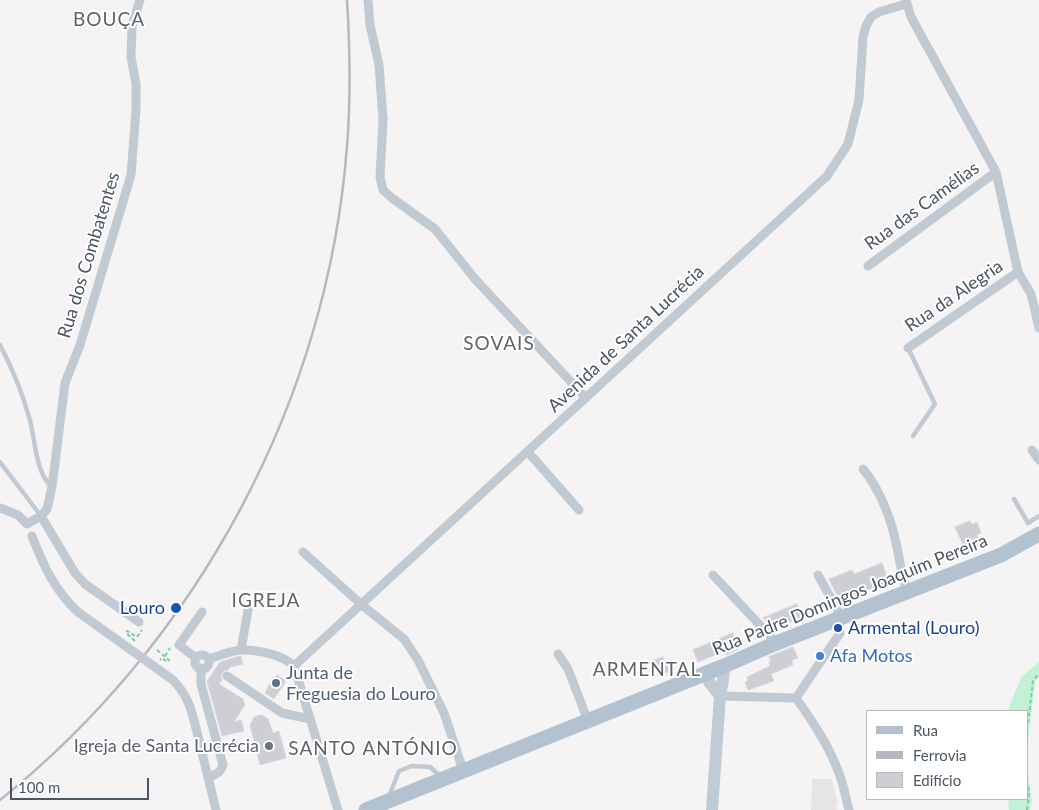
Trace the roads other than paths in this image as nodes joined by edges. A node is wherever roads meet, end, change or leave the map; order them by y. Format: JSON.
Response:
{"nodes":[{"id":1,"x":140,"y":0,"type":"edge"},
{"id":2,"x":368,"y":0,"type":"edge"},
{"id":3,"x":906,"y":2,"type":"edge"},
{"id":4,"x":996,"y":172,"type":"junction"},
{"id":5,"x":868,"y":266,"type":"dead end"},
{"id":6,"x":1018,"y":272,"type":"junction"},
{"id":7,"x":1039,"y":328,"type":"edge"},
{"id":8,"x":0,"y":345,"type":"edge"},
{"id":9,"x":908,"y":348,"type":"joint"},
{"id":10,"x":586,"y":398,"type":"junction"},
{"id":11,"x":913,"y":436,"type":"dead end"},
{"id":12,"x":1032,"y":450,"type":"dead end"},
{"id":13,"x":528,"y":452,"type":"junction"},
{"id":14,"x":1039,"y":460,"type":"edge"},
{"id":15,"x":0,"y":462,"type":"edge"},
{"id":16,"x":863,"y":469,"type":"dead end"},
{"id":17,"x":52,"y":487,"type":"junction"},
{"id":18,"x":1014,"y":499,"type":"dead end"},
{"id":19,"x":0,"y":508,"type":"edge"},
{"id":20,"x":579,"y":510,"type":"dead end"},
{"id":21,"x":41,"y":516,"type":"junction"},
{"id":22,"x":1039,"y":516,"type":"edge"},
{"id":23,"x":1028,"y":523,"type":"junction"},
{"id":24,"x":27,"y":524,"type":"junction"},
{"id":25,"x":1037,"y":536,"type":"edge"},
{"id":26,"x":303,"y":552,"type":"dead end"},
{"id":27,"x":713,"y":574,"type":"dead end"},
{"id":28,"x":818,"y":575,"type":"dead end"},
{"id":29,"x":908,"y":592,"type":"junction"},
{"id":30,"x":362,"y":605,"type":"junction"},
{"id":31,"x":248,"y":610,"type":"dead end"},
{"id":32,"x":202,"y":612,"type":"dead end"},
{"id":33,"x":139,"y":622,"type":"dead end"},
{"id":34,"x":841,"y":626,"type":"junction"},
{"id":35,"x":774,"y":644,"type":"junction"},
{"id":36,"x":241,"y":650,"type":"junction"},
{"id":37,"x":558,"y":654,"type":"dead end"},
{"id":38,"x":196,"y":658,"type":"junction"},
{"id":39,"x":208,"y":659,"type":"junction"},
{"id":40,"x":294,"y":666,"type":"junction"},
{"id":41,"x":724,"y":666,"type":"junction"},
{"id":42,"x":201,"y":668,"type":"junction"},
{"id":43,"x":705,"y":674,"type":"junction"},
{"id":44,"x":227,"y":676,"type":"dead end"},
{"id":45,"x":720,"y":696,"type":"junction"},
{"id":46,"x":796,"y":698,"type":"junction"},
{"id":47,"x":310,"y":719,"type":"junction"},
{"id":48,"x":588,"y":721,"type":"junction"},
{"id":49,"x":463,"y":770,"type":"junction"},
{"id":50,"x":208,"y":778,"type":"junction"},
{"id":51,"x":442,"y":779,"type":"junction"},
{"id":52,"x":387,"y":801,"type":"junction"},
{"id":53,"x":216,"y":810,"type":"edge"},
{"id":54,"x":338,"y":810,"type":"edge"},
{"id":55,"x":366,"y":810,"type":"edge"},
{"id":56,"x":712,"y":810,"type":"edge"},
{"id":57,"x":849,"y":810,"type":"edge"}],
"edges":[{"from":1,"to":17,"type":"street","name":"Rua dos Combatentes"},
{"from":2,"to":10,"type":"street"},
{"from":3,"to":4,"type":"street"},
{"from":3,"to":10,"type":"street","name":"Avenida de Santa Lucrécia"},
{"from":4,"to":5,"type":"street","name":"Rua das Camélias"},
{"from":4,"to":6,"type":"street"},
{"from":6,"to":7,"type":"street"},
{"from":6,"to":9,"type":"street","name":"Rua da Alegria"},
{"from":8,"to":17,"type":"lane"},
{"from":9,"to":11,"type":"lane"},
{"from":10,"to":13,"type":"street","name":"Avenida de Santa Lucrécia"},
{"from":12,"to":14,"type":"street"},
{"from":13,"to":20,"type":"street"},
{"from":13,"to":30,"type":"street","name":"Avenida de Santa Lucrécia"},
{"from":15,"to":21,"type":"lane"},
{"from":16,"to":29,"type":"street"},
{"from":17,"to":21,"type":"street","name":"Rua dos Combatentes"},
{"from":18,"to":23,"type":"lane"},
{"from":19,"to":24,"type":"street"},
{"from":21,"to":24,"type":"street"},
{"from":21,"to":33,"type":"street"},
{"from":22,"to":23,"type":"lane"},
{"from":23,"to":25,"type":"lane"},
{"from":24,"to":50,"type":"street","bridge":true},
{"from":25,"to":29,"type":"main road","name":"Rua Padre Domingos Joaquim Pereira"},
{"from":26,"to":30,"type":"street"},
{"from":27,"to":35,"type":"street"},
{"from":28,"to":34,"type":"street"},
{"from":29,"to":34,"type":"main road","name":"Rua Padre Domingos Joaquim Pereira"},
{"from":30,"to":40,"type":"street","name":"Avenida de Santa Lucrécia"},
{"from":30,"to":49,"type":"street"},
{"from":31,"to":36,"type":"street"},
{"from":32,"to":38,"type":"street"},
{"from":34,"to":35,"type":"main road","name":"Rua Padre Domingos Joaquim Pereira"},
{"from":34,"to":46,"type":"street"},
{"from":35,"to":41,"type":"main road","name":"Rua Padre Domingos Joaquim Pereira"},
{"from":36,"to":39,"type":"street"},
{"from":36,"to":40,"type":"street"},
{"from":37,"to":48,"type":"street"},
{"from":38,"to":39,"type":"street"},
{"from":38,"to":42,"type":"street"},
{"from":39,"to":42,"type":"street"},
{"from":40,"to":47,"type":"street"},
{"from":41,"to":43,"type":"main road","name":"Rua Padre Domingos Joaquim Pereira"},
{"from":41,"to":45,"type":"main road"},
{"from":42,"to":50,"type":"street"},
{"from":43,"to":45,"type":"main road"},
{"from":43,"to":48,"type":"main road","name":"Rua Padre Domingos Joaquim Pereira"},
{"from":44,"to":47,"type":"street"},
{"from":45,"to":46,"type":"street"},
{"from":45,"to":56,"type":"main road"},
{"from":46,"to":57,"type":"street"},
{"from":47,"to":54,"type":"street"},
{"from":48,"to":49,"type":"main road","name":"Rua Padre Domingos Joaquim Pereira"},
{"from":49,"to":51,"type":"main road","name":"Rua Padre Domingos Joaquim Pereira"},
{"from":50,"to":53,"type":"street"},
{"from":51,"to":52,"type":"main road","name":"Rua Padre Domingos Joaquim Pereira"},
{"from":51,"to":52,"type":"lane"},
{"from":52,"to":55,"type":"main road","name":"Rua Padre Domingos Joaquim Pereira"}]}
